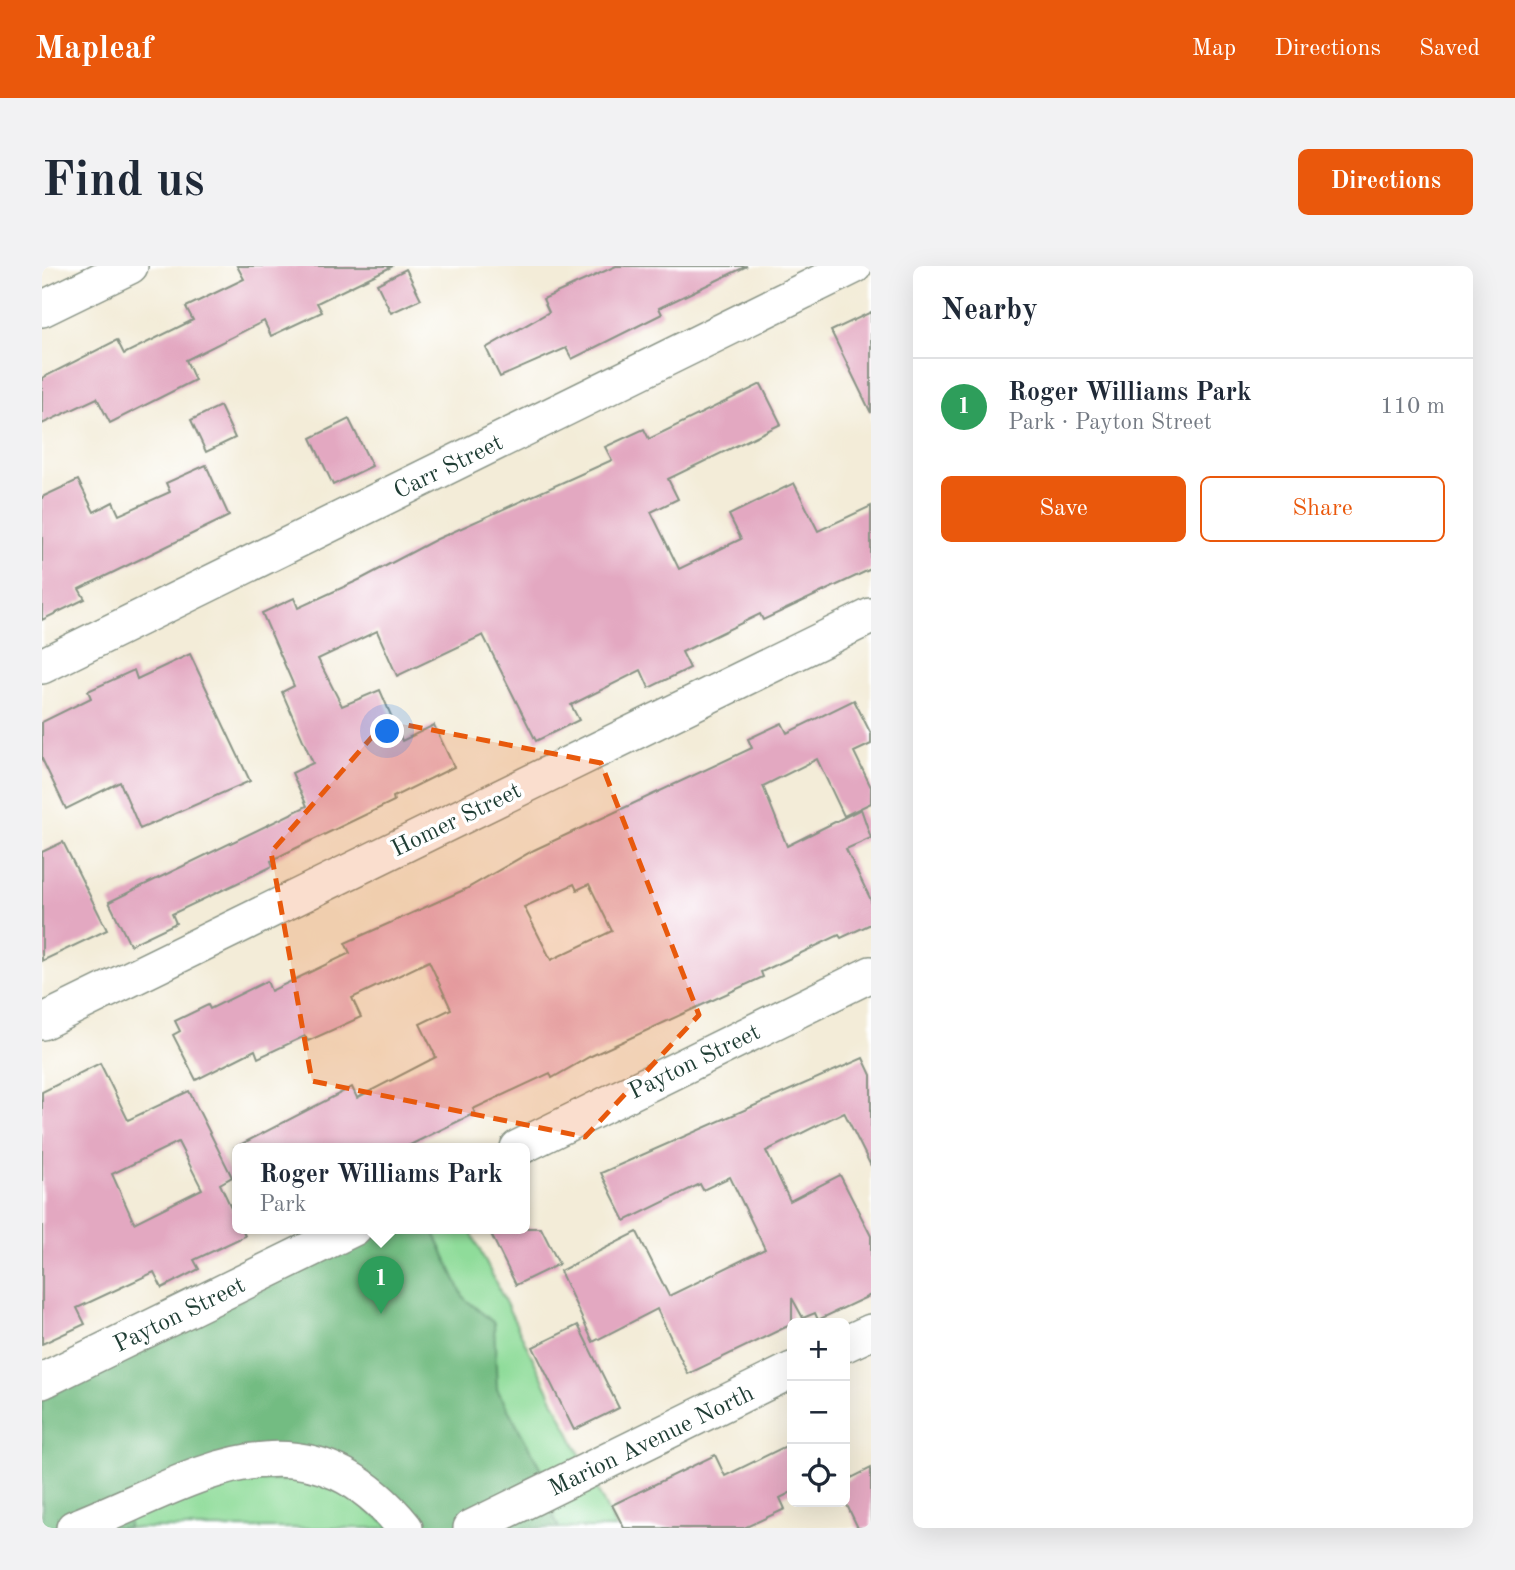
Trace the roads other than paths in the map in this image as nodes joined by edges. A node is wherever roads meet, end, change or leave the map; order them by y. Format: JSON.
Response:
{"nodes":[{"id":1,"x":130,"y":266,"type":"edge"},
{"id":2,"x":854,"y":266,"type":"edge"},
{"id":3,"x":42,"y":309,"type":"edge"},
{"id":4,"x":871,"y":616,"type":"edge"},
{"id":5,"x":42,"y":666,"type":"edge"},
{"id":6,"x":871,"y":974,"type":"edge"},
{"id":7,"x":42,"y":1022,"type":"edge"},
{"id":8,"x":528,"y":1143,"type":"edge"},
{"id":9,"x":342,"y":1234,"type":"edge"},
{"id":10,"x":871,"y":1332,"type":"edge"},
{"id":11,"x":850,"y":1342,"type":"edge"},
{"id":12,"x":787,"y":1372,"type":"edge"},
{"id":13,"x":42,"y":1381,"type":"edge"},
{"id":14,"x":74,"y":1528,"type":"edge"},
{"id":15,"x":405,"y":1528,"type":"edge"},
{"id":16,"x":471,"y":1528,"type":"edge"}],
"edges":[{"from":1,"to":3,"type":"street"},
{"from":2,"to":5,"type":"street","name":"Carr Street"},
{"from":4,"to":7,"type":"street","name":"Homer Street"},
{"from":6,"to":8,"type":"street","name":"Payton Street"},
{"from":9,"to":13,"type":"street","name":"Payton Street"},
{"from":10,"to":11,"type":"street"},
{"from":12,"to":16,"type":"street","name":"Marion Avenue North"},
{"from":14,"to":15,"type":"street"}]}
